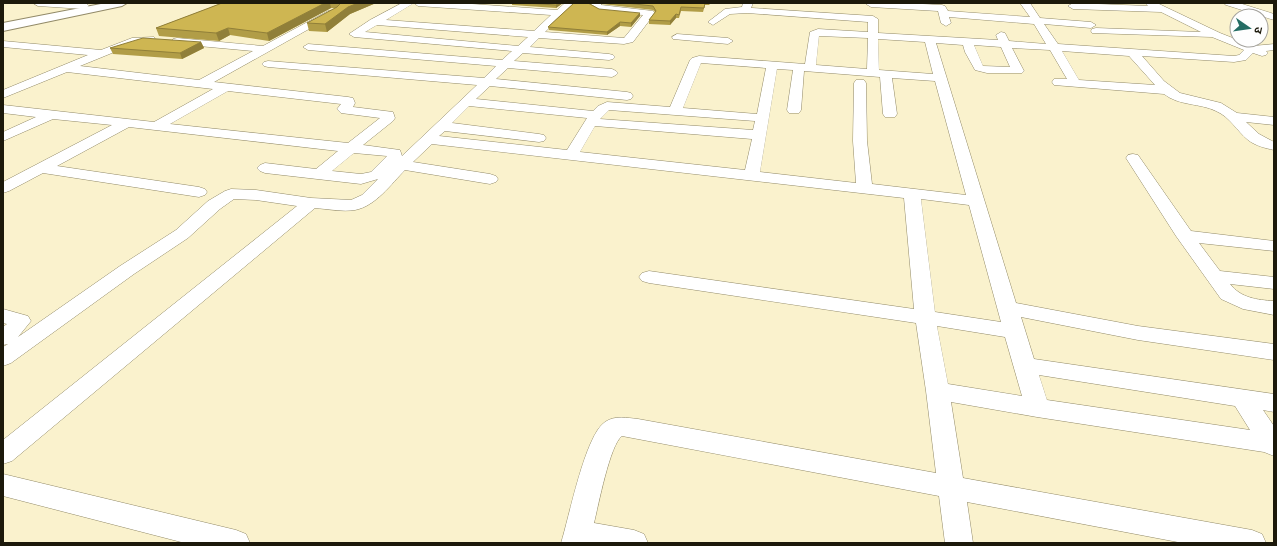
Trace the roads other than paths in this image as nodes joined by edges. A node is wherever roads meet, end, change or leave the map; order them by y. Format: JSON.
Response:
{"nodes":[{"id":1,"x":38,"y":3,"type":"edge"},
{"id":2,"x":99,"y":3,"type":"edge"},
{"id":3,"x":122,"y":3,"type":"edge"},
{"id":4,"x":418,"y":3,"type":"edge"},
{"id":5,"x":508,"y":3,"type":"edge"},
{"id":6,"x":570,"y":3,"type":"edge"},
{"id":7,"x":596,"y":3,"type":"edge"},
{"id":8,"x":1025,"y":3,"type":"edge"},
{"id":9,"x":1150,"y":3,"type":"edge"},
{"id":10,"x":1229,"y":3,"type":"edge"},
{"id":11,"x":476,"y":5,"type":"edge"},
{"id":12,"x":1071,"y":5,"type":"edge"},
{"id":13,"x":84,"y":6,"type":"junction"},
{"id":14,"x":748,"y":6,"type":"edge"},
{"id":15,"x":959,"y":6,"type":"dead end"},
{"id":16,"x":408,"y":8,"type":"edge"},
{"id":17,"x":562,"y":8,"type":"edge"},
{"id":18,"x":500,"y":9,"type":"junction"},
{"id":19,"x":872,"y":9,"type":"edge"},
{"id":20,"x":1162,"y":9,"type":"junction"},
{"id":21,"x":335,"y":11,"type":"edge"},
{"id":22,"x":943,"y":11,"type":"junction"},
{"id":23,"x":458,"y":17,"type":"dead end"},
{"id":24,"x":1274,"y":17,"type":"edge"},
{"id":25,"x":992,"y":18,"type":"junction"},
{"id":26,"x":1164,"y":20,"type":"dead end"},
{"id":27,"x":1037,"y":21,"type":"junction"},
{"id":28,"x":1187,"y":21,"type":"junction"},
{"id":29,"x":3,"y":22,"type":"edge"},
{"id":30,"x":374,"y":22,"type":"junction"},
{"id":31,"x":712,"y":22,"type":"dead end"},
{"id":32,"x":1092,"y":23,"type":"junction"},
{"id":33,"x":3,"y":27,"type":"edge"},
{"id":34,"x":535,"y":29,"type":"junction"},
{"id":35,"x":732,"y":30,"type":"dead end"},
{"id":36,"x":873,"y":35,"type":"junction"},
{"id":37,"x":1216,"y":35,"type":"junction"},
{"id":38,"x":677,"y":37,"type":"dead end"},
{"id":39,"x":930,"y":39,"type":"junction"},
{"id":40,"x":951,"y":40,"type":"junction"},
{"id":41,"x":728,"y":41,"type":"junction"},
{"id":42,"x":967,"y":41,"type":"junction"},
{"id":43,"x":1005,"y":44,"type":"junction"},
{"id":44,"x":7,"y":47,"type":"edge"},
{"id":45,"x":308,"y":47,"type":"dead end"},
{"id":46,"x":1054,"y":47,"type":"junction"},
{"id":47,"x":1274,"y":47,"type":"edge"},
{"id":48,"x":521,"y":48,"type":"junction"},
{"id":49,"x":265,"y":49,"type":"junction"},
{"id":50,"x":1251,"y":49,"type":"junction"},
{"id":51,"x":1111,"y":51,"type":"junction"},
{"id":52,"x":102,"y":53,"type":"junction"},
{"id":53,"x":1133,"y":53,"type":"junction"},
{"id":54,"x":1274,"y":56,"type":"edge"},
{"id":55,"x":608,"y":57,"type":"dead end"},
{"id":56,"x":720,"y":60,"type":"junction"},
{"id":57,"x":506,"y":63,"type":"junction"},
{"id":58,"x":268,"y":64,"type":"dead end"},
{"id":59,"x":772,"y":65,"type":"junction"},
{"id":60,"x":804,"y":67,"type":"junction"},
{"id":61,"x":64,"y":68,"type":"junction"},
{"id":62,"x":873,"y":72,"type":"junction"},
{"id":63,"x":612,"y":73,"type":"dead end"},
{"id":64,"x":886,"y":74,"type":"junction"},
{"id":65,"x":940,"y":78,"type":"junction"},
{"id":66,"x":488,"y":82,"type":"junction"},
{"id":67,"x":1058,"y":82,"type":"dead end"},
{"id":68,"x":860,"y":83,"type":"dead end"},
{"id":69,"x":1075,"y":83,"type":"junction"},
{"id":70,"x":200,"y":84,"type":"junction"},
{"id":71,"x":227,"y":86,"type":"junction"},
{"id":72,"x":1166,"y":90,"type":"junction"},
{"id":73,"x":3,"y":94,"type":"edge"},
{"id":74,"x":632,"y":96,"type":"dead end"},
{"id":75,"x":466,"y":102,"type":"junction"},
{"id":76,"x":3,"y":109,"type":"edge"},
{"id":77,"x":794,"y":110,"type":"dead end"},
{"id":78,"x":675,"y":111,"type":"junction"},
{"id":79,"x":52,"y":114,"type":"junction"},
{"id":80,"x":890,"y":114,"type":"dead end"},
{"id":81,"x":1233,"y":117,"type":"junction"},
{"id":82,"x":762,"y":118,"type":"junction"},
{"id":83,"x":594,"y":119,"type":"junction"},
{"id":84,"x":1274,"y":121,"type":"edge"},
{"id":85,"x":127,"y":123,"type":"junction"},
{"id":86,"x":156,"y":126,"type":"junction"},
{"id":87,"x":440,"y":126,"type":"junction"},
{"id":88,"x":759,"y":135,"type":"junction"},
{"id":89,"x":3,"y":137,"type":"edge"},
{"id":90,"x":540,"y":138,"type":"dead end"},
{"id":91,"x":428,"y":139,"type":"junction"},
{"id":92,"x":1274,"y":146,"type":"edge"},
{"id":93,"x":351,"y":148,"type":"junction"},
{"id":94,"x":571,"y":155,"type":"junction"},
{"id":95,"x":1133,"y":158,"type":"dead end"},
{"id":96,"x":401,"y":165,"type":"junction"},
{"id":97,"x":40,"y":168,"type":"junction"},
{"id":98,"x":265,"y":168,"type":"dead end"},
{"id":99,"x":319,"y":174,"type":"junction"},
{"id":100,"x":752,"y":176,"type":"junction"},
{"id":101,"x":490,"y":179,"type":"dead end"},
{"id":102,"x":3,"y":188,"type":"edge"},
{"id":103,"x":864,"y":189,"type":"junction"},
{"id":104,"x":199,"y":192,"type":"dead end"},
{"id":105,"x":912,"y":194,"type":"junction"},
{"id":106,"x":978,"y":201,"type":"junction"},
{"id":107,"x":311,"y":203,"type":"junction"},
{"id":108,"x":1185,"y":236,"type":"junction"},
{"id":109,"x":1274,"y":246,"type":"edge"},
{"id":110,"x":1215,"y":276,"type":"junction"},
{"id":111,"x":649,"y":277,"type":"dead end"},
{"id":112,"x":1274,"y":282,"type":"edge"},
{"id":113,"x":1007,"y":308,"type":"junction"},
{"id":114,"x":1274,"y":308,"type":"edge"},
{"id":115,"x":3,"y":316,"type":"edge"},
{"id":116,"x":925,"y":318,"type":"junction"},
{"id":117,"x":1014,"y":331,"type":"junction"},
{"id":118,"x":3,"y":338,"type":"edge"},
{"id":119,"x":1274,"y":352,"type":"edge"},
{"id":120,"x":3,"y":358,"type":"edge"},
{"id":121,"x":1024,"y":365,"type":"junction"},
{"id":122,"x":938,"y":391,"type":"junction"},
{"id":123,"x":1243,"y":399,"type":"junction"},
{"id":124,"x":1274,"y":403,"type":"edge"},
{"id":125,"x":1037,"y":408,"type":"junction"},
{"id":126,"x":1273,"y":445,"type":"edge"},
{"id":127,"x":3,"y":454,"type":"edge"},
{"id":128,"x":3,"y":485,"type":"edge"},
{"id":129,"x":951,"y":488,"type":"junction"},
{"id":130,"x":576,"y":538,"type":"edge"},
{"id":131,"x":236,"y":543,"type":"edge"},
{"id":132,"x":634,"y":543,"type":"edge"},
{"id":133,"x":959,"y":543,"type":"edge"},
{"id":134,"x":1252,"y":543,"type":"edge"}],
"edges":[{"from":1,"to":13,"type":"street"},
{"from":2,"to":13,"type":"main road"},
{"from":3,"to":33,"type":"main road"},
{"from":4,"to":11,"type":"street"},
{"from":5,"to":18,"type":"street"},
{"from":6,"to":17,"type":"street"},
{"from":7,"to":34,"type":"street"},
{"from":8,"to":27,"type":"street"},
{"from":9,"to":20,"type":"street"},
{"from":10,"to":24,"type":"street"},
{"from":11,"to":18,"type":"street"},
{"from":11,"to":23,"type":"street"},
{"from":12,"to":20,"type":"street"},
{"from":12,"to":32,"type":"street"},
{"from":13,"to":29,"type":"main road"},
{"from":14,"to":19,"type":"street"},
{"from":14,"to":31,"type":"street"},
{"from":15,"to":22,"type":"street"},
{"from":16,"to":30,"type":"street"},
{"from":17,"to":18,"type":"street"},
{"from":17,"to":34,"type":"street"},
{"from":19,"to":22,"type":"street"},
{"from":19,"to":36,"type":"street"},
{"from":20,"to":28,"type":"street"},
{"from":21,"to":49,"type":"street"},
{"from":22,"to":25,"type":"street"},
{"from":22,"to":40,"type":"street"},
{"from":25,"to":27,"type":"street"},
{"from":25,"to":43,"type":"street"},
{"from":26,"to":28,"type":"street"},
{"from":27,"to":32,"type":"street"},
{"from":27,"to":46,"type":"street"},
{"from":28,"to":37,"type":"street"},
{"from":30,"to":34,"type":"street"},
{"from":30,"to":48,"type":"street"},
{"from":32,"to":37,"type":"street"},
{"from":32,"to":51,"type":"street"},
{"from":34,"to":48,"type":"street"},
{"from":35,"to":41,"type":"street"},
{"from":36,"to":39,"type":"street"},
{"from":36,"to":60,"type":"street"},
{"from":36,"to":62,"type":"street"},
{"from":37,"to":50,"type":"street"},
{"from":38,"to":41,"type":"street"},
{"from":39,"to":40,"type":"street"},
{"from":39,"to":65,"type":"street"},
{"from":40,"to":42,"type":"street"},
{"from":41,"to":56,"type":"street"},
{"from":42,"to":43,"type":"street"},
{"from":42,"to":43,"type":"street"},
{"from":43,"to":46,"type":"street"},
{"from":44,"to":52,"type":"street"},
{"from":45,"to":57,"type":"street"},
{"from":46,"to":51,"type":"street"},
{"from":46,"to":69,"type":"street"},
{"from":47,"to":50,"type":"street"},
{"from":48,"to":55,"type":"street"},
{"from":48,"to":57,"type":"street"},
{"from":49,"to":52,"type":"street"},
{"from":49,"to":70,"type":"street"},
{"from":50,"to":53,"type":"street"},
{"from":50,"to":54,"type":"street"},
{"from":51,"to":53,"type":"street"},
{"from":52,"to":61,"type":"street"},
{"from":53,"to":72,"type":"street"},
{"from":56,"to":59,"type":"street"},
{"from":56,"to":78,"type":"street"},
{"from":57,"to":63,"type":"street"},
{"from":57,"to":66,"type":"street"},
{"from":58,"to":66,"type":"street"},
{"from":59,"to":60,"type":"street"},
{"from":59,"to":82,"type":"street"},
{"from":60,"to":62,"type":"street"},
{"from":60,"to":77,"type":"street"},
{"from":61,"to":70,"type":"street"},
{"from":61,"to":73,"type":"street"},
{"from":62,"to":64,"type":"street"},
{"from":64,"to":65,"type":"street"},
{"from":64,"to":80,"type":"street"},
{"from":65,"to":106,"type":"street"},
{"from":66,"to":74,"type":"street"},
{"from":66,"to":75,"type":"street"},
{"from":67,"to":69,"type":"street"},
{"from":68,"to":103,"type":"street"},
{"from":69,"to":72,"type":"street"},
{"from":70,"to":71,"type":"street"},
{"from":71,"to":86,"type":"street"},
{"from":71,"to":93,"type":"street"},
{"from":72,"to":81,"type":"street"},
{"from":75,"to":83,"type":"street"},
{"from":75,"to":87,"type":"street"},
{"from":76,"to":79,"type":"street"},
{"from":78,"to":82,"type":"street"},
{"from":78,"to":83,"type":"street"},
{"from":79,"to":85,"type":"street"},
{"from":79,"to":89,"type":"street"},
{"from":81,"to":84,"type":"street"},
{"from":81,"to":92,"type":"street"},
{"from":82,"to":88,"type":"street"},
{"from":83,"to":88,"type":"street"},
{"from":83,"to":94,"type":"street"},
{"from":85,"to":86,"type":"street"},
{"from":85,"to":97,"type":"street"},
{"from":86,"to":93,"type":"street"},
{"from":87,"to":90,"type":"street"},
{"from":87,"to":91,"type":"street"},
{"from":88,"to":100,"type":"street"},
{"from":91,"to":94,"type":"street"},
{"from":91,"to":96,"type":"street"},
{"from":93,"to":99,"type":"street"},
{"from":93,"to":99,"type":"street"},
{"from":94,"to":100,"type":"street"},
{"from":95,"to":108,"type":"street"},
{"from":96,"to":101,"type":"street"},
{"from":96,"to":107,"type":"street"},
{"from":97,"to":102,"type":"street"},
{"from":97,"to":104,"type":"street"},
{"from":98,"to":99,"type":"street"},
{"from":100,"to":103,"type":"street"},
{"from":103,"to":105,"type":"street"},
{"from":105,"to":106,"type":"street"},
{"from":105,"to":116,"type":"street"},
{"from":106,"to":113,"type":"street"},
{"from":107,"to":120,"type":"street"},
{"from":107,"to":127,"type":"street"},
{"from":108,"to":109,"type":"street"},
{"from":108,"to":110,"type":"street"},
{"from":110,"to":112,"type":"street"},
{"from":110,"to":114,"type":"street"},
{"from":111,"to":116,"type":"street"},
{"from":113,"to":117,"type":"street"},
{"from":113,"to":119,"type":"street"},
{"from":115,"to":118,"type":"street"},
{"from":116,"to":117,"type":"street"},
{"from":116,"to":122,"type":"street"},
{"from":117,"to":121,"type":"street"},
{"from":121,"to":123,"type":"street"},
{"from":121,"to":125,"type":"street"},
{"from":122,"to":125,"type":"street"},
{"from":122,"to":129,"type":"street"},
{"from":123,"to":124,"type":"street"},
{"from":123,"to":126,"type":"street"},
{"from":125,"to":126,"type":"street"},
{"from":128,"to":131,"type":"street"},
{"from":129,"to":130,"type":"street"},
{"from":129,"to":133,"type":"street"},
{"from":129,"to":134,"type":"street"},
{"from":130,"to":132,"type":"street"}]}
